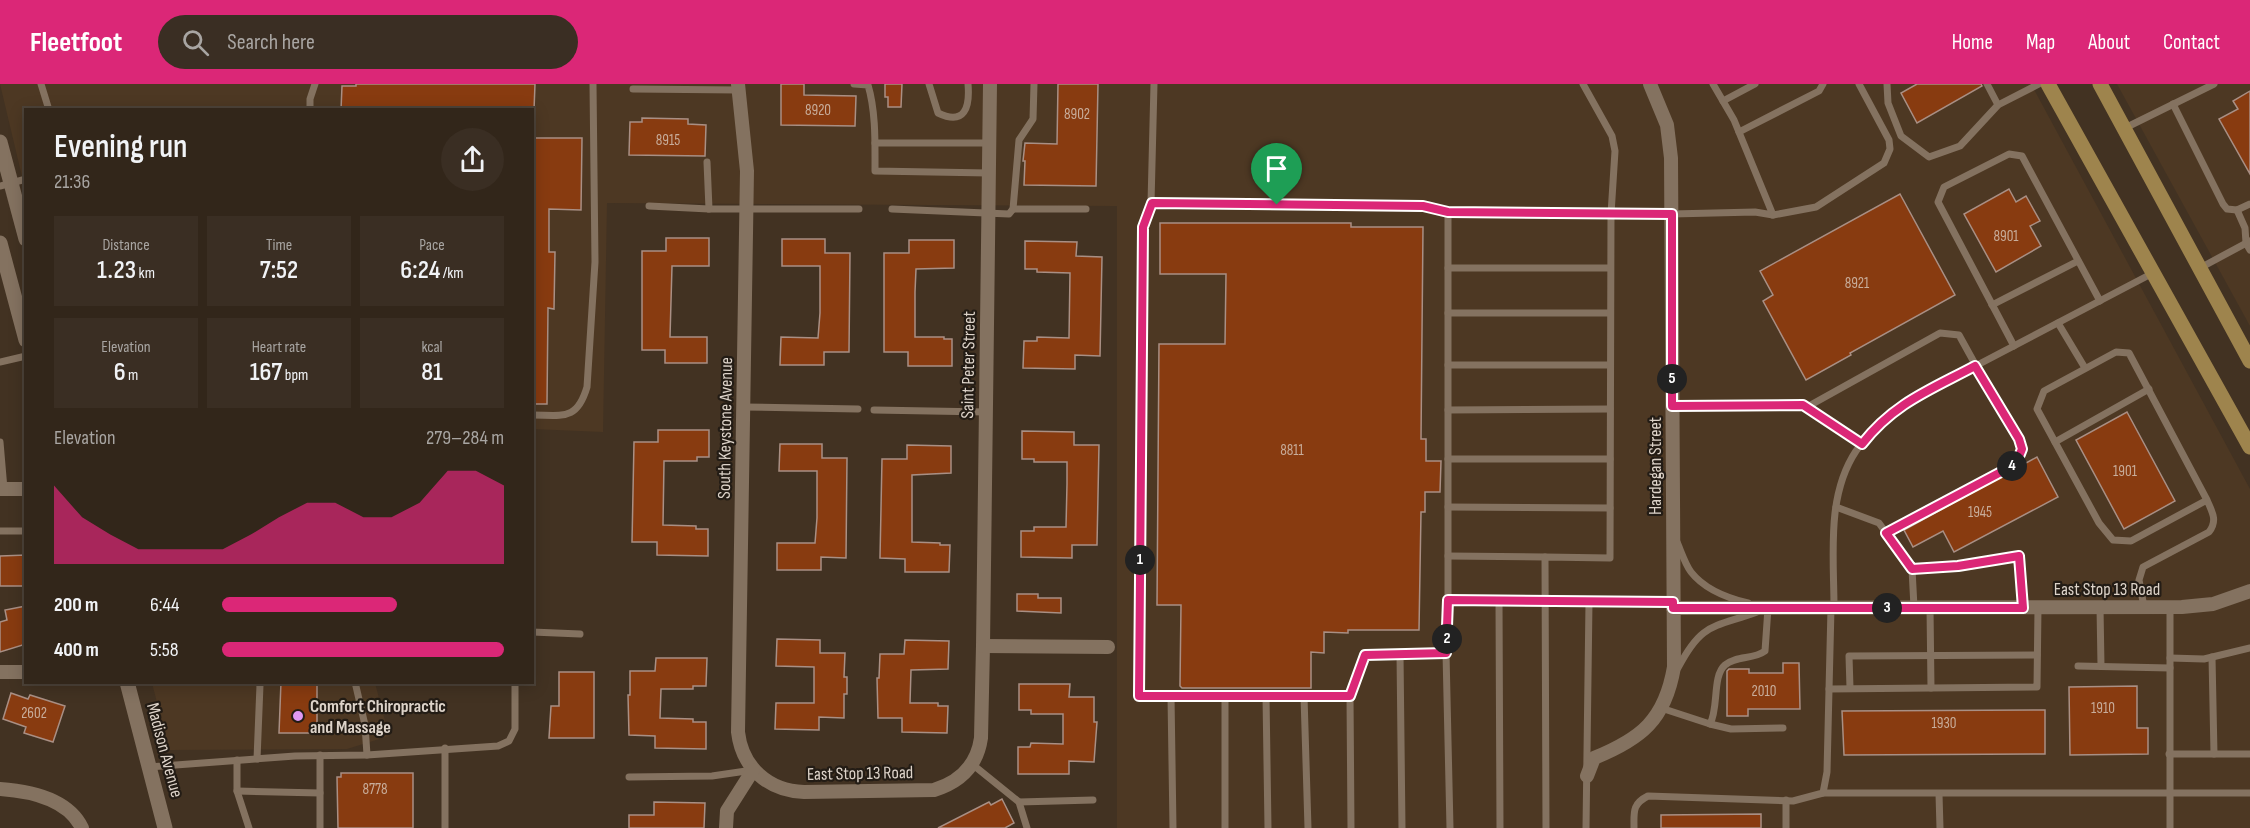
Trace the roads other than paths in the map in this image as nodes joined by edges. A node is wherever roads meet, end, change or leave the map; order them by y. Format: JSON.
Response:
{"nodes":[{"id":1,"x":41,"y":84,"type":"edge"},
{"id":2,"x":315,"y":84,"type":"edge"},
{"id":3,"x":593,"y":84,"type":"edge"},
{"id":4,"x":854,"y":84,"type":"edge"},
{"id":5,"x":868,"y":84,"type":"edge"},
{"id":6,"x":929,"y":84,"type":"edge"},
{"id":7,"x":968,"y":84,"type":"edge"},
{"id":8,"x":990,"y":84,"type":"edge"},
{"id":9,"x":1034,"y":84,"type":"edge"},
{"id":10,"x":1154,"y":84,"type":"edge"},
{"id":11,"x":1583,"y":84,"type":"edge"},
{"id":12,"x":1650,"y":84,"type":"edge"},
{"id":13,"x":1713,"y":84,"type":"edge"},
{"id":14,"x":1823,"y":84,"type":"edge"},
{"id":15,"x":1859,"y":84,"type":"edge"},
{"id":16,"x":1887,"y":84,"type":"edge"},
{"id":17,"x":1987,"y":84,"type":"edge"},
{"id":18,"x":2039,"y":84,"type":"edge"},
{"id":19,"x":2048,"y":84,"type":"edge"},
{"id":20,"x":2100,"y":84,"type":"edge"},
{"id":21,"x":2214,"y":84,"type":"edge"},
{"id":22,"x":1751,"y":85,"type":"edge"},
{"id":23,"x":738,"y":87,"type":"edge"},
{"id":24,"x":633,"y":89,"type":"dead end"},
{"id":25,"x":1723,"y":101,"type":"junction"},
{"id":26,"x":2174,"y":104,"type":"junction"},
{"id":27,"x":1998,"y":105,"type":"junction"},
{"id":28,"x":48,"y":108,"type":"edge"},
{"id":29,"x":310,"y":108,"type":"edge"},
{"id":30,"x":2124,"y":128,"type":"junction"},
{"id":31,"x":1739,"y":132,"type":"junction"},
{"id":32,"x":0,"y":142,"type":"edge"},
{"id":33,"x":875,"y":143,"type":"junction"},
{"id":34,"x":990,"y":143,"type":"junction"},
{"id":35,"x":707,"y":162,"type":"dead end"},
{"id":36,"x":989,"y":173,"type":"junction"},
{"id":37,"x":12,"y":183,"type":"edge"},
{"id":38,"x":1152,"y":203,"type":"junction"},
{"id":39,"x":2250,"y":204,"type":"edge"},
{"id":40,"x":649,"y":206,"type":"dead end"},
{"id":41,"x":708,"y":208,"type":"junction"},
{"id":42,"x":747,"y":208,"type":"junction"},
{"id":43,"x":892,"y":208,"type":"dead end"},
{"id":44,"x":859,"y":209,"type":"dead end"},
{"id":45,"x":1013,"y":209,"type":"junction"},
{"id":46,"x":1086,"y":209,"type":"dead end"},
{"id":47,"x":2237,"y":210,"type":"junction"},
{"id":48,"x":1448,"y":212,"type":"junction"},
{"id":49,"x":989,"y":213,"type":"junction"},
{"id":50,"x":1611,"y":214,"type":"junction"},
{"id":51,"x":1672,"y":214,"type":"junction"},
{"id":52,"x":1773,"y":215,"type":"junction"},
{"id":53,"x":24,"y":231,"type":"edge"},
{"id":54,"x":0,"y":243,"type":"edge"},
{"id":55,"x":2249,"y":245,"type":"edge"},
{"id":56,"x":2078,"y":261,"type":"junction"},
{"id":57,"x":1448,"y":268,"type":"junction"},
{"id":58,"x":1610,"y":268,"type":"junction"},
{"id":59,"x":2200,"y":268,"type":"junction"},
{"id":60,"x":2153,"y":273,"type":"junction"},
{"id":61,"x":2100,"y":301,"type":"junction"},
{"id":62,"x":1992,"y":306,"type":"junction"},
{"id":63,"x":1448,"y":313,"type":"junction"},
{"id":64,"x":1610,"y":313,"type":"junction"},
{"id":65,"x":2058,"y":323,"type":"junction"},
{"id":66,"x":24,"y":333,"type":"edge"},
{"id":67,"x":2014,"y":346,"type":"junction"},
{"id":68,"x":24,"y":356,"type":"edge"},
{"id":69,"x":2250,"y":361,"type":"edge"},
{"id":70,"x":0,"y":362,"type":"edge"},
{"id":71,"x":1610,"y":364,"type":"junction"},
{"id":72,"x":1448,"y":365,"type":"junction"},
{"id":73,"x":1975,"y":366,"type":"junction"},
{"id":74,"x":2085,"y":368,"type":"junction"},
{"id":75,"x":2148,"y":389,"type":"junction"},
{"id":76,"x":1672,"y":406,"type":"junction"},
{"id":77,"x":743,"y":407,"type":"junction"},
{"id":78,"x":1807,"y":407,"type":"junction"},
{"id":79,"x":858,"y":409,"type":"dead end"},
{"id":80,"x":1610,"y":409,"type":"junction"},
{"id":81,"x":874,"y":410,"type":"dead end"},
{"id":82,"x":1448,"y":410,"type":"junction"},
{"id":83,"x":986,"y":412,"type":"junction"},
{"id":84,"x":534,"y":415,"type":"edge"},
{"id":85,"x":0,"y":442,"type":"edge"},
{"id":86,"x":2055,"y":442,"type":"junction"},
{"id":87,"x":1862,"y":444,"type":"junction"},
{"id":88,"x":2250,"y":447,"type":"edge"},
{"id":89,"x":1448,"y":459,"type":"junction"},
{"id":90,"x":1610,"y":459,"type":"junction"},
{"id":91,"x":1,"y":464,"type":"edge"},
{"id":92,"x":2,"y":489,"type":"edge"},
{"id":93,"x":24,"y":489,"type":"edge"},
{"id":94,"x":2207,"y":500,"type":"junction"},
{"id":95,"x":1448,"y":507,"type":"junction"},
{"id":96,"x":1836,"y":507,"type":"junction"},
{"id":97,"x":1610,"y":508,"type":"junction"},
{"id":98,"x":0,"y":531,"type":"edge"},
{"id":99,"x":24,"y":531,"type":"edge"},
{"id":100,"x":1886,"y":533,"type":"junction"},
{"id":101,"x":1673,"y":534,"type":"junction"},
{"id":102,"x":1448,"y":556,"type":"junction"},
{"id":103,"x":1545,"y":557,"type":"junction"},
{"id":104,"x":1912,"y":569,"type":"junction"},
{"id":105,"x":2250,"y":591,"type":"edge"},
{"id":106,"x":1448,"y":600,"type":"junction"},
{"id":107,"x":1499,"y":601,"type":"junction"},
{"id":108,"x":1545,"y":601,"type":"junction"},
{"id":109,"x":1589,"y":602,"type":"junction"},
{"id":110,"x":1673,"y":605,"type":"junction"},
{"id":111,"x":2100,"y":607,"type":"junction"},
{"id":112,"x":2144,"y":607,"type":"junction"},
{"id":113,"x":2170,"y":607,"type":"junction"},
{"id":114,"x":1768,"y":608,"type":"junction"},
{"id":115,"x":1833,"y":608,"type":"junction"},
{"id":116,"x":1914,"y":608,"type":"junction"},
{"id":117,"x":1930,"y":608,"type":"junction"},
{"id":118,"x":2023,"y":608,"type":"junction"},
{"id":119,"x":2038,"y":608,"type":"junction"},
{"id":120,"x":534,"y":632,"type":"edge"},
{"id":121,"x":580,"y":634,"type":"dead end"},
{"id":122,"x":982,"y":646,"type":"junction"},
{"id":123,"x":1108,"y":647,"type":"dead end"},
{"id":124,"x":2250,"y":648,"type":"edge"},
{"id":125,"x":1446,"y":653,"type":"junction"},
{"id":126,"x":1400,"y":654,"type":"junction"},
{"id":127,"x":2037,"y":654,"type":"junction"},
{"id":128,"x":1931,"y":655,"type":"junction"},
{"id":129,"x":2212,"y":657,"type":"junction"},
{"id":130,"x":2170,"y":658,"type":"junction"},
{"id":131,"x":2078,"y":666,"type":"dead end"},
{"id":132,"x":2101,"y":666,"type":"junction"},
{"id":133,"x":2170,"y":668,"type":"junction"},
{"id":134,"x":0,"y":672,"type":"edge"},
{"id":135,"x":24,"y":672,"type":"edge"},
{"id":136,"x":1672,"y":680,"type":"junction"},
{"id":137,"x":129,"y":684,"type":"edge"},
{"id":138,"x":259,"y":684,"type":"edge"},
{"id":139,"x":355,"y":684,"type":"edge"},
{"id":140,"x":514,"y":684,"type":"edge"},
{"id":141,"x":1850,"y":688,"type":"junction"},
{"id":142,"x":1931,"y":688,"type":"junction"},
{"id":143,"x":1829,"y":689,"type":"junction"},
{"id":144,"x":1171,"y":696,"type":"junction"},
{"id":145,"x":1225,"y":696,"type":"junction"},
{"id":146,"x":1266,"y":696,"type":"junction"},
{"id":147,"x":1305,"y":696,"type":"junction"},
{"id":148,"x":1350,"y":696,"type":"junction"},
{"id":149,"x":1661,"y":708,"type":"junction"},
{"id":150,"x":1710,"y":723,"type":"junction"},
{"id":151,"x":1783,"y":728,"type":"dead end"},
{"id":152,"x":446,"y":748,"type":"junction"},
{"id":153,"x":2169,"y":754,"type":"junction"},
{"id":154,"x":2214,"y":754,"type":"junction"},
{"id":155,"x":2250,"y":754,"type":"edge"},
{"id":156,"x":320,"y":755,"type":"junction"},
{"id":157,"x":367,"y":755,"type":"junction"},
{"id":158,"x":257,"y":759,"type":"junction"},
{"id":159,"x":237,"y":760,"type":"junction"},
{"id":160,"x":150,"y":767,"type":"junction"},
{"id":161,"x":968,"y":768,"type":"junction"},
{"id":162,"x":755,"y":771,"type":"junction"},
{"id":163,"x":1587,"y":776,"type":"junction"},
{"id":164,"x":629,"y":777,"type":"dead end"},
{"id":165,"x":0,"y":789,"type":"edge"},
{"id":166,"x":237,"y":791,"type":"junction"},
{"id":167,"x":320,"y":793,"type":"junction"},
{"id":168,"x":1823,"y":793,"type":"junction"},
{"id":169,"x":2169,"y":793,"type":"junction"},
{"id":170,"x":2250,"y":793,"type":"edge"},
{"id":171,"x":1939,"y":794,"type":"junction"},
{"id":172,"x":1093,"y":800,"type":"dead end"},
{"id":173,"x":1786,"y":800,"type":"junction"},
{"id":174,"x":1019,"y":802,"type":"junction"},
{"id":175,"x":82,"y":828,"type":"edge"},
{"id":176,"x":165,"y":828,"type":"edge"},
{"id":177,"x":249,"y":828,"type":"edge"},
{"id":178,"x":320,"y":828,"type":"edge"},
{"id":179,"x":445,"y":828,"type":"edge"},
{"id":180,"x":726,"y":828,"type":"edge"},
{"id":181,"x":1026,"y":828,"type":"edge"},
{"id":182,"x":1173,"y":828,"type":"edge"},
{"id":183,"x":1225,"y":828,"type":"edge"},
{"id":184,"x":1268,"y":828,"type":"edge"},
{"id":185,"x":1308,"y":828,"type":"edge"},
{"id":186,"x":1351,"y":828,"type":"edge"},
{"id":187,"x":1402,"y":828,"type":"edge"},
{"id":188,"x":1450,"y":828,"type":"edge"},
{"id":189,"x":1500,"y":828,"type":"edge"},
{"id":190,"x":1546,"y":828,"type":"edge"},
{"id":191,"x":1586,"y":828,"type":"edge"},
{"id":192,"x":1634,"y":828,"type":"edge"},
{"id":193,"x":1786,"y":828,"type":"edge"},
{"id":194,"x":1940,"y":828,"type":"edge"},
{"id":195,"x":2170,"y":828,"type":"edge"}],
"edges":[{"from":1,"to":28,"type":"lane"},
{"from":2,"to":29,"type":"lane"},
{"from":3,"to":84,"type":"lane"},
{"from":4,"to":5,"type":"lane"},
{"from":5,"to":33,"type":"lane"},
{"from":6,"to":7,"type":"lane"},
{"from":8,"to":34,"type":"street","name":"Saint Peter Street"},
{"from":9,"to":45,"type":"lane"},
{"from":10,"to":38,"type":"lane"},
{"from":11,"to":50,"type":"lane"},
{"from":12,"to":51,"type":"street","name":"Hardegan Street"},
{"from":13,"to":25,"type":"lane"},
{"from":14,"to":31,"type":"lane"},
{"from":15,"to":52,"type":"lane"},
{"from":16,"to":27,"type":"lane"},
{"from":17,"to":27,"type":"lane"},
{"from":18,"to":27,"type":"lane"},
{"from":19,"to":60,"type":"main road"},
{"from":20,"to":30,"type":"main road"},
{"from":21,"to":26,"type":"lane"},
{"from":22,"to":25,"type":"lane"},
{"from":23,"to":24,"type":"lane"},
{"from":23,"to":42,"type":"street","name":"South Keystone Avenue"},
{"from":25,"to":31,"type":"lane"},
{"from":26,"to":30,"type":"lane"},
{"from":26,"to":47,"type":"lane"},
{"from":30,"to":59,"type":"main road"},
{"from":31,"to":52,"type":"lane"},
{"from":32,"to":37,"type":"main road"},
{"from":33,"to":34,"type":"lane"},
{"from":33,"to":36,"type":"lane"},
{"from":34,"to":36,"type":"street","name":"Saint Peter Street"},
{"from":35,"to":41,"type":"lane"},
{"from":36,"to":49,"type":"street","name":"Saint Peter Street"},
{"from":37,"to":53,"type":"main road"},
{"from":38,"to":48,"type":"lane"},
{"from":38,"to":144,"type":"lane"},
{"from":39,"to":47,"type":"lane"},
{"from":40,"to":41,"type":"lane"},
{"from":41,"to":42,"type":"lane"},
{"from":42,"to":44,"type":"lane"},
{"from":42,"to":77,"type":"street","name":"South Keystone Avenue"},
{"from":43,"to":49,"type":"lane"},
{"from":45,"to":46,"type":"lane"},
{"from":45,"to":49,"type":"lane"},
{"from":47,"to":55,"type":"lane"},
{"from":48,"to":50,"type":"lane"},
{"from":48,"to":57,"type":"lane"},
{"from":49,"to":83,"type":"street","name":"Saint Peter Street"},
{"from":50,"to":51,"type":"lane"},
{"from":50,"to":58,"type":"lane"},
{"from":51,"to":52,"type":"lane"},
{"from":51,"to":76,"type":"street","name":"Hardegan Street"},
{"from":54,"to":66,"type":"main road"},
{"from":55,"to":59,"type":"lane"},
{"from":56,"to":61,"type":"lane"},
{"from":56,"to":62,"type":"lane"},
{"from":56,"to":62,"type":"lane"},
{"from":57,"to":58,"type":"lane"},
{"from":57,"to":63,"type":"lane"},
{"from":58,"to":64,"type":"lane"},
{"from":59,"to":69,"type":"main road"},
{"from":60,"to":61,"type":"lane"},
{"from":60,"to":88,"type":"main road"},
{"from":61,"to":65,"type":"lane"},
{"from":62,"to":67,"type":"lane"},
{"from":63,"to":64,"type":"lane"},
{"from":63,"to":72,"type":"lane"},
{"from":64,"to":71,"type":"lane"},
{"from":65,"to":67,"type":"lane"},
{"from":65,"to":74,"type":"lane"},
{"from":67,"to":73,"type":"lane"},
{"from":68,"to":70,"type":"lane"},
{"from":71,"to":72,"type":"lane"},
{"from":71,"to":80,"type":"lane"},
{"from":72,"to":82,"type":"lane"},
{"from":73,"to":78,"type":"lane"},
{"from":73,"to":87,"type":"lane"},
{"from":73,"to":100,"type":"lane"},
{"from":74,"to":75,"type":"lane"},
{"from":74,"to":86,"type":"lane"},
{"from":75,"to":86,"type":"lane"},
{"from":75,"to":94,"type":"lane"},
{"from":76,"to":78,"type":"lane"},
{"from":76,"to":101,"type":"street","name":"Hardegan Street"},
{"from":77,"to":79,"type":"lane"},
{"from":77,"to":162,"type":"street","name":"South Keystone Avenue"},
{"from":78,"to":87,"type":"lane"},
{"from":80,"to":82,"type":"lane"},
{"from":80,"to":90,"type":"lane"},
{"from":81,"to":83,"type":"lane"},
{"from":82,"to":89,"type":"lane"},
{"from":83,"to":122,"type":"street","name":"Saint Peter Street"},
{"from":85,"to":91,"type":"lane"},
{"from":86,"to":94,"type":"lane"},
{"from":87,"to":96,"type":"lane"},
{"from":89,"to":90,"type":"lane"},
{"from":89,"to":95,"type":"lane"},
{"from":90,"to":97,"type":"lane"},
{"from":91,"to":92,"type":"lane"},
{"from":92,"to":93,"type":"street"},
{"from":94,"to":112,"type":"lane"},
{"from":95,"to":97,"type":"lane"},
{"from":95,"to":102,"type":"lane"},
{"from":96,"to":100,"type":"lane"},
{"from":96,"to":115,"type":"lane"},
{"from":97,"to":103,"type":"lane"},
{"from":98,"to":99,"type":"lane"},
{"from":100,"to":104,"type":"lane"},
{"from":101,"to":110,"type":"street","name":"Hardegan Street"},
{"from":101,"to":114,"type":"lane"},
{"from":102,"to":103,"type":"lane"},
{"from":102,"to":106,"type":"lane"},
{"from":103,"to":108,"type":"lane"},
{"from":104,"to":116,"type":"lane"},
{"from":104,"to":118,"type":"lane"},
{"from":105,"to":113,"type":"street","name":"East Stop 13 Road"},
{"from":106,"to":107,"type":"lane"},
{"from":106,"to":125,"type":"lane"},
{"from":107,"to":108,"type":"lane"},
{"from":107,"to":189,"type":"lane"},
{"from":108,"to":109,"type":"lane"},
{"from":108,"to":190,"type":"lane"},
{"from":109,"to":110,"type":"lane"},
{"from":109,"to":163,"type":"lane"},
{"from":110,"to":114,"type":"street","name":"East Stop 13 Road"},
{"from":110,"to":136,"type":"street","name":"Hardegan Street"},
{"from":111,"to":112,"type":"street","name":"East Stop 13 Road"},
{"from":111,"to":119,"type":"street","name":"East Stop 13 Road"},
{"from":111,"to":132,"type":"lane"},
{"from":112,"to":113,"type":"street","name":"East Stop 13 Road"},
{"from":113,"to":130,"type":"lane"},
{"from":114,"to":115,"type":"street","name":"East Stop 13 Road"},
{"from":114,"to":136,"type":"lane"},
{"from":114,"to":150,"type":"lane"},
{"from":115,"to":116,"type":"street","name":"East Stop 13 Road"},
{"from":115,"to":143,"type":"lane"},
{"from":116,"to":117,"type":"street","name":"East Stop 13 Road"},
{"from":117,"to":118,"type":"street","name":"East Stop 13 Road"},
{"from":117,"to":128,"type":"lane"},
{"from":118,"to":119,"type":"street","name":"East Stop 13 Road"},
{"from":119,"to":127,"type":"lane"},
{"from":120,"to":121,"type":"lane"},
{"from":122,"to":123,"type":"street"},
{"from":122,"to":161,"type":"street","name":"Saint Peter Street"},
{"from":124,"to":129,"type":"lane"},
{"from":125,"to":126,"type":"lane"},
{"from":125,"to":188,"type":"lane"},
{"from":126,"to":148,"type":"lane"},
{"from":126,"to":187,"type":"lane"},
{"from":127,"to":128,"type":"lane"},
{"from":127,"to":142,"type":"lane"},
{"from":128,"to":141,"type":"lane"},
{"from":128,"to":142,"type":"lane"},
{"from":129,"to":130,"type":"lane"},
{"from":129,"to":154,"type":"lane"},
{"from":130,"to":133,"type":"lane"},
{"from":131,"to":132,"type":"lane"},
{"from":132,"to":133,"type":"lane"},
{"from":133,"to":153,"type":"lane"},
{"from":134,"to":135,"type":"street"},
{"from":136,"to":149,"type":"street","name":"Hardegan Street"},
{"from":137,"to":160,"type":"main road","name":"Madison Avenue"},
{"from":138,"to":158,"type":"lane"},
{"from":139,"to":157,"type":"lane"},
{"from":140,"to":152,"type":"lane"},
{"from":141,"to":142,"type":"lane"},
{"from":141,"to":143,"type":"lane"},
{"from":143,"to":168,"type":"lane"},
{"from":144,"to":145,"type":"lane"},
{"from":144,"to":182,"type":"lane"},
{"from":145,"to":146,"type":"lane"},
{"from":145,"to":183,"type":"lane"},
{"from":146,"to":147,"type":"lane"},
{"from":146,"to":184,"type":"lane"},
{"from":147,"to":148,"type":"lane"},
{"from":147,"to":185,"type":"lane"},
{"from":148,"to":186,"type":"lane"},
{"from":149,"to":150,"type":"lane"},
{"from":149,"to":163,"type":"street","name":"Hardegan Street"},
{"from":150,"to":151,"type":"lane"},
{"from":152,"to":157,"type":"lane"},
{"from":152,"to":179,"type":"lane"},
{"from":153,"to":154,"type":"lane"},
{"from":153,"to":169,"type":"lane"},
{"from":154,"to":155,"type":"lane"},
{"from":156,"to":157,"type":"lane"},
{"from":156,"to":158,"type":"lane"},
{"from":156,"to":167,"type":"lane"},
{"from":158,"to":159,"type":"lane"},
{"from":159,"to":160,"type":"lane"},
{"from":159,"to":166,"type":"lane"},
{"from":160,"to":176,"type":"main road","name":"Madison Avenue"},
{"from":161,"to":162,"type":"street","name":"East Stop 13 Road"},
{"from":161,"to":174,"type":"lane"},
{"from":162,"to":164,"type":"lane"},
{"from":162,"to":180,"type":"street"},
{"from":163,"to":191,"type":"lane"},
{"from":165,"to":175,"type":"street"},
{"from":166,"to":167,"type":"lane"},
{"from":166,"to":177,"type":"lane"},
{"from":167,"to":178,"type":"lane"},
{"from":168,"to":171,"type":"lane"},
{"from":168,"to":173,"type":"lane"},
{"from":169,"to":170,"type":"lane"},
{"from":169,"to":171,"type":"lane"},
{"from":169,"to":195,"type":"lane"},
{"from":171,"to":194,"type":"lane"},
{"from":172,"to":174,"type":"lane"},
{"from":173,"to":192,"type":"lane"},
{"from":173,"to":193,"type":"lane"},
{"from":174,"to":181,"type":"lane"}]}
